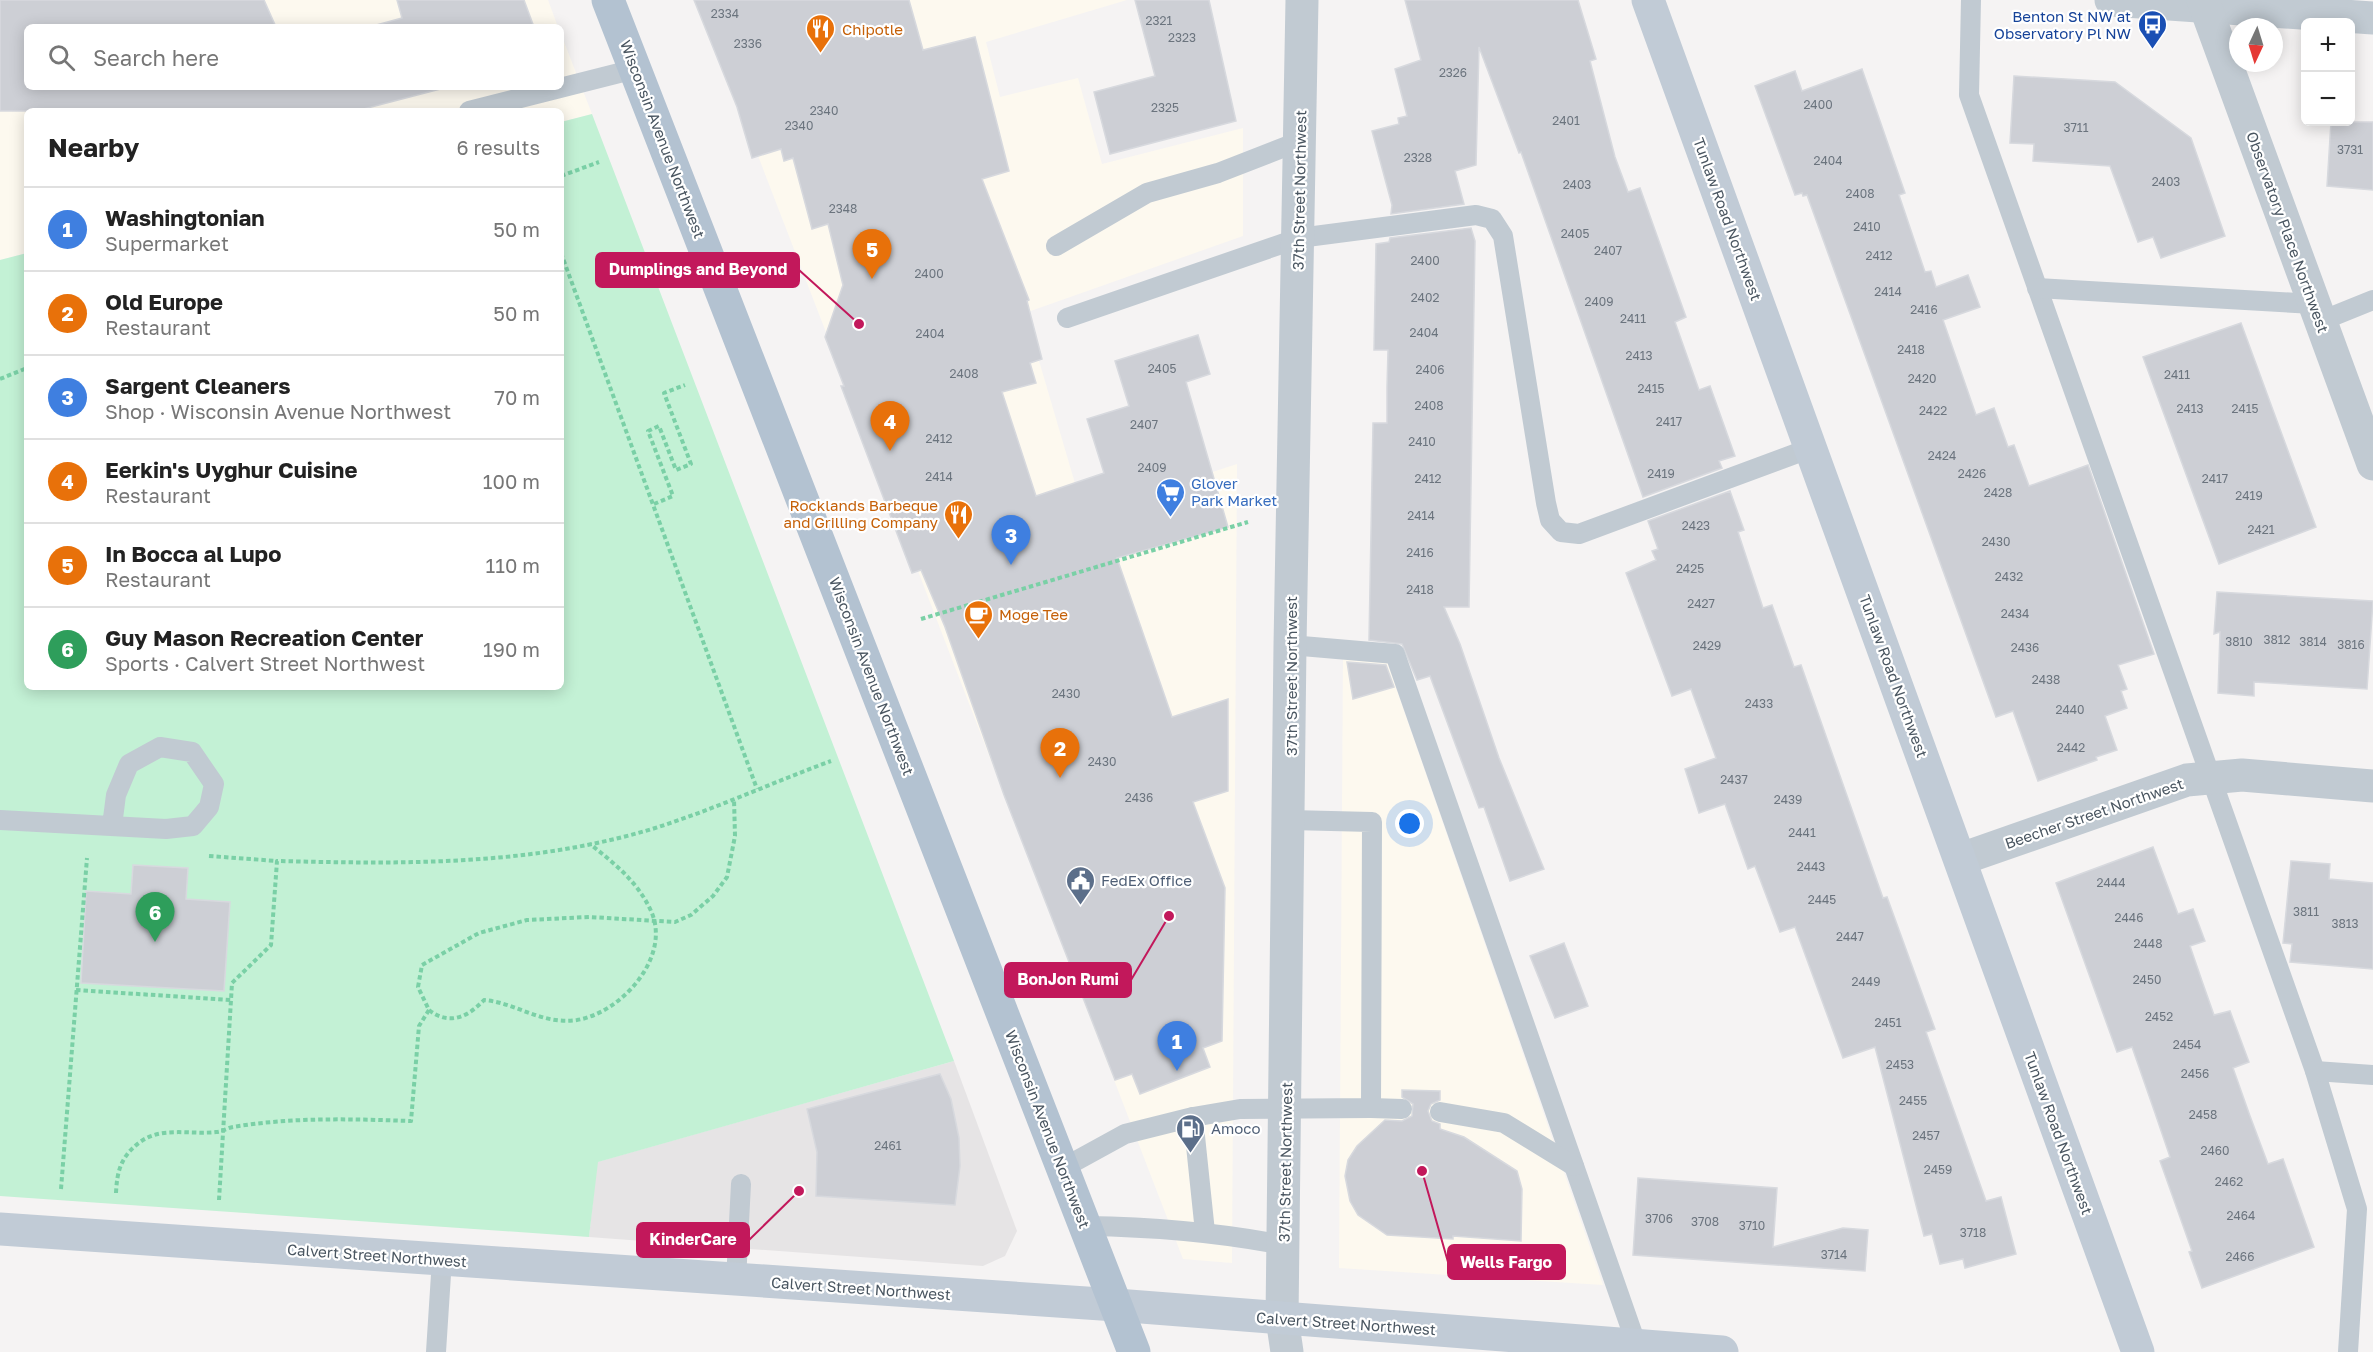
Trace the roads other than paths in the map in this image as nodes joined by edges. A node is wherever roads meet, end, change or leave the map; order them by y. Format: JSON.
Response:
{"nodes":[{"id":1,"x":608,"y":0,"type":"edge"},
{"id":2,"x":1302,"y":0,"type":"edge"},
{"id":3,"x":1648,"y":0,"type":"edge"},
{"id":4,"x":1971,"y":0,"type":"edge"},
{"id":5,"x":2111,"y":0,"type":"edge"},
{"id":6,"x":2204,"y":3,"type":"edge"},
{"id":7,"x":2373,"y":18,"type":"edge"},
{"id":8,"x":635,"y":69,"type":"junction"},
{"id":9,"x":564,"y":87,"type":"edge"},
{"id":10,"x":552,"y":90,"type":"edge"},
{"id":11,"x":481,"y":108,"type":"edge"},
{"id":12,"x":1300,"y":141,"type":"junction"},
{"id":13,"x":1299,"y":237,"type":"junction"},
{"id":14,"x":1056,"y":246,"type":"dead end"},
{"id":15,"x":2037,"y":288,"type":"junction"},
{"id":16,"x":2373,"y":300,"type":"edge"},
{"id":17,"x":2317,"y":312,"type":"junction"},
{"id":18,"x":1067,"y":318,"type":"dead end"},
{"id":19,"x":1811,"y":447,"type":"junction"},
{"id":20,"x":2373,"y":464,"type":"edge"},
{"id":21,"x":1290,"y":645,"type":"junction"},
{"id":22,"x":2211,"y":776,"type":"junction"},
{"id":23,"x":2373,"y":786,"type":"edge"},
{"id":24,"x":0,"y":820,"type":"edge"},
{"id":25,"x":1290,"y":820,"type":"junction"},
{"id":26,"x":112,"y":826,"type":"junction"},
{"id":27,"x":1961,"y":859,"type":"junction"},
{"id":28,"x":2315,"y":1071,"type":"junction"},
{"id":29,"x":2373,"y":1075,"type":"edge"},
{"id":30,"x":1286,"y":1108,"type":"junction"},
{"id":31,"x":1371,"y":1108,"type":"junction"},
{"id":32,"x":1402,"y":1109,"type":"dead end"},
{"id":33,"x":1440,"y":1112,"type":"dead end"},
{"id":34,"x":1193,"y":1117,"type":"junction"},
{"id":35,"x":1574,"y":1166,"type":"junction"},
{"id":36,"x":1063,"y":1168,"type":"junction"},
{"id":37,"x":741,"y":1184,"type":"dead end"},
{"id":38,"x":1086,"y":1226,"type":"junction"},
{"id":39,"x":0,"y":1229,"type":"edge"},
{"id":40,"x":1205,"y":1232,"type":"junction"},
{"id":41,"x":1283,"y":1245,"type":"junction"},
{"id":42,"x":442,"y":1259,"type":"junction"},
{"id":43,"x":736,"y":1280,"type":"junction"},
{"id":44,"x":1116,"y":1305,"type":"junction"},
{"id":45,"x":1282,"y":1318,"type":"junction"},
{"id":46,"x":1637,"y":1346,"type":"junction"},
{"id":47,"x":436,"y":1352,"type":"edge"},
{"id":48,"x":1134,"y":1352,"type":"edge"},
{"id":49,"x":1287,"y":1352,"type":"edge"},
{"id":50,"x":1722,"y":1352,"type":"edge"},
{"id":51,"x":2138,"y":1352,"type":"edge"},
{"id":52,"x":2348,"y":1352,"type":"edge"}],
"edges":[{"from":1,"to":8,"type":"main road","name":"Wisconsin Avenue Northwest"},
{"from":2,"to":12,"type":"street","name":"37th Street Northwest"},
{"from":3,"to":19,"type":"street","name":"Tunlaw Road Northwest"},
{"from":4,"to":15,"type":"lane"},
{"from":5,"to":6,"type":"street"},
{"from":6,"to":7,"type":"street"},
{"from":6,"to":17,"type":"street","name":"Observatory Place Northwest"},
{"from":8,"to":9,"type":"lane"},
{"from":8,"to":36,"type":"main road","name":"Wisconsin Avenue Northwest"},
{"from":10,"to":11,"type":"lane"},
{"from":12,"to":13,"type":"street","name":"37th Street Northwest"},
{"from":12,"to":14,"type":"lane"},
{"from":13,"to":18,"type":"lane"},
{"from":13,"to":19,"type":"lane"},
{"from":13,"to":21,"type":"street","name":"37th Street Northwest"},
{"from":15,"to":17,"type":"lane"},
{"from":15,"to":22,"type":"lane"},
{"from":16,"to":17,"type":"lane"},
{"from":17,"to":20,"type":"street","name":"Observatory Place Northwest"},
{"from":19,"to":27,"type":"street","name":"Tunlaw Road Northwest"},
{"from":21,"to":25,"type":"street","name":"37th Street Northwest"},
{"from":21,"to":35,"type":"lane"},
{"from":22,"to":23,"type":"street","name":"Beecher Street Northwest"},
{"from":22,"to":27,"type":"street","name":"Beecher Street Northwest"},
{"from":22,"to":28,"type":"lane"},
{"from":24,"to":26,"type":"lane"},
{"from":25,"to":30,"type":"street","name":"37th Street Northwest"},
{"from":25,"to":31,"type":"lane"},
{"from":26,"to":26,"type":"lane"},
{"from":27,"to":51,"type":"street","name":"Tunlaw Road Northwest"},
{"from":28,"to":29,"type":"lane"},
{"from":28,"to":52,"type":"lane"},
{"from":30,"to":31,"type":"lane"},
{"from":30,"to":34,"type":"lane"},
{"from":30,"to":41,"type":"street","name":"37th Street Northwest"},
{"from":31,"to":32,"type":"lane"},
{"from":33,"to":35,"type":"lane"},
{"from":34,"to":36,"type":"lane"},
{"from":34,"to":40,"type":"lane"},
{"from":35,"to":46,"type":"lane"},
{"from":36,"to":38,"type":"main road","name":"Wisconsin Avenue Northwest"},
{"from":37,"to":43,"type":"lane"},
{"from":38,"to":40,"type":"lane"},
{"from":38,"to":44,"type":"main road","name":"Wisconsin Avenue Northwest"},
{"from":39,"to":42,"type":"street","name":"Calvert Street Northwest"},
{"from":40,"to":41,"type":"lane"},
{"from":41,"to":45,"type":"street","name":"37th Street Northwest"},
{"from":42,"to":43,"type":"street","name":"Calvert Street Northwest"},
{"from":42,"to":47,"type":"lane"},
{"from":43,"to":44,"type":"street","name":"Calvert Street Northwest"},
{"from":44,"to":45,"type":"street","name":"Calvert Street Northwest"},
{"from":44,"to":48,"type":"main road","name":"Wisconsin Avenue Northwest"},
{"from":45,"to":46,"type":"street","name":"Calvert Street Northwest"},
{"from":45,"to":49,"type":"street","name":"37th Street Northwest"},
{"from":46,"to":50,"type":"street","name":"Calvert Street Northwest"}]}
